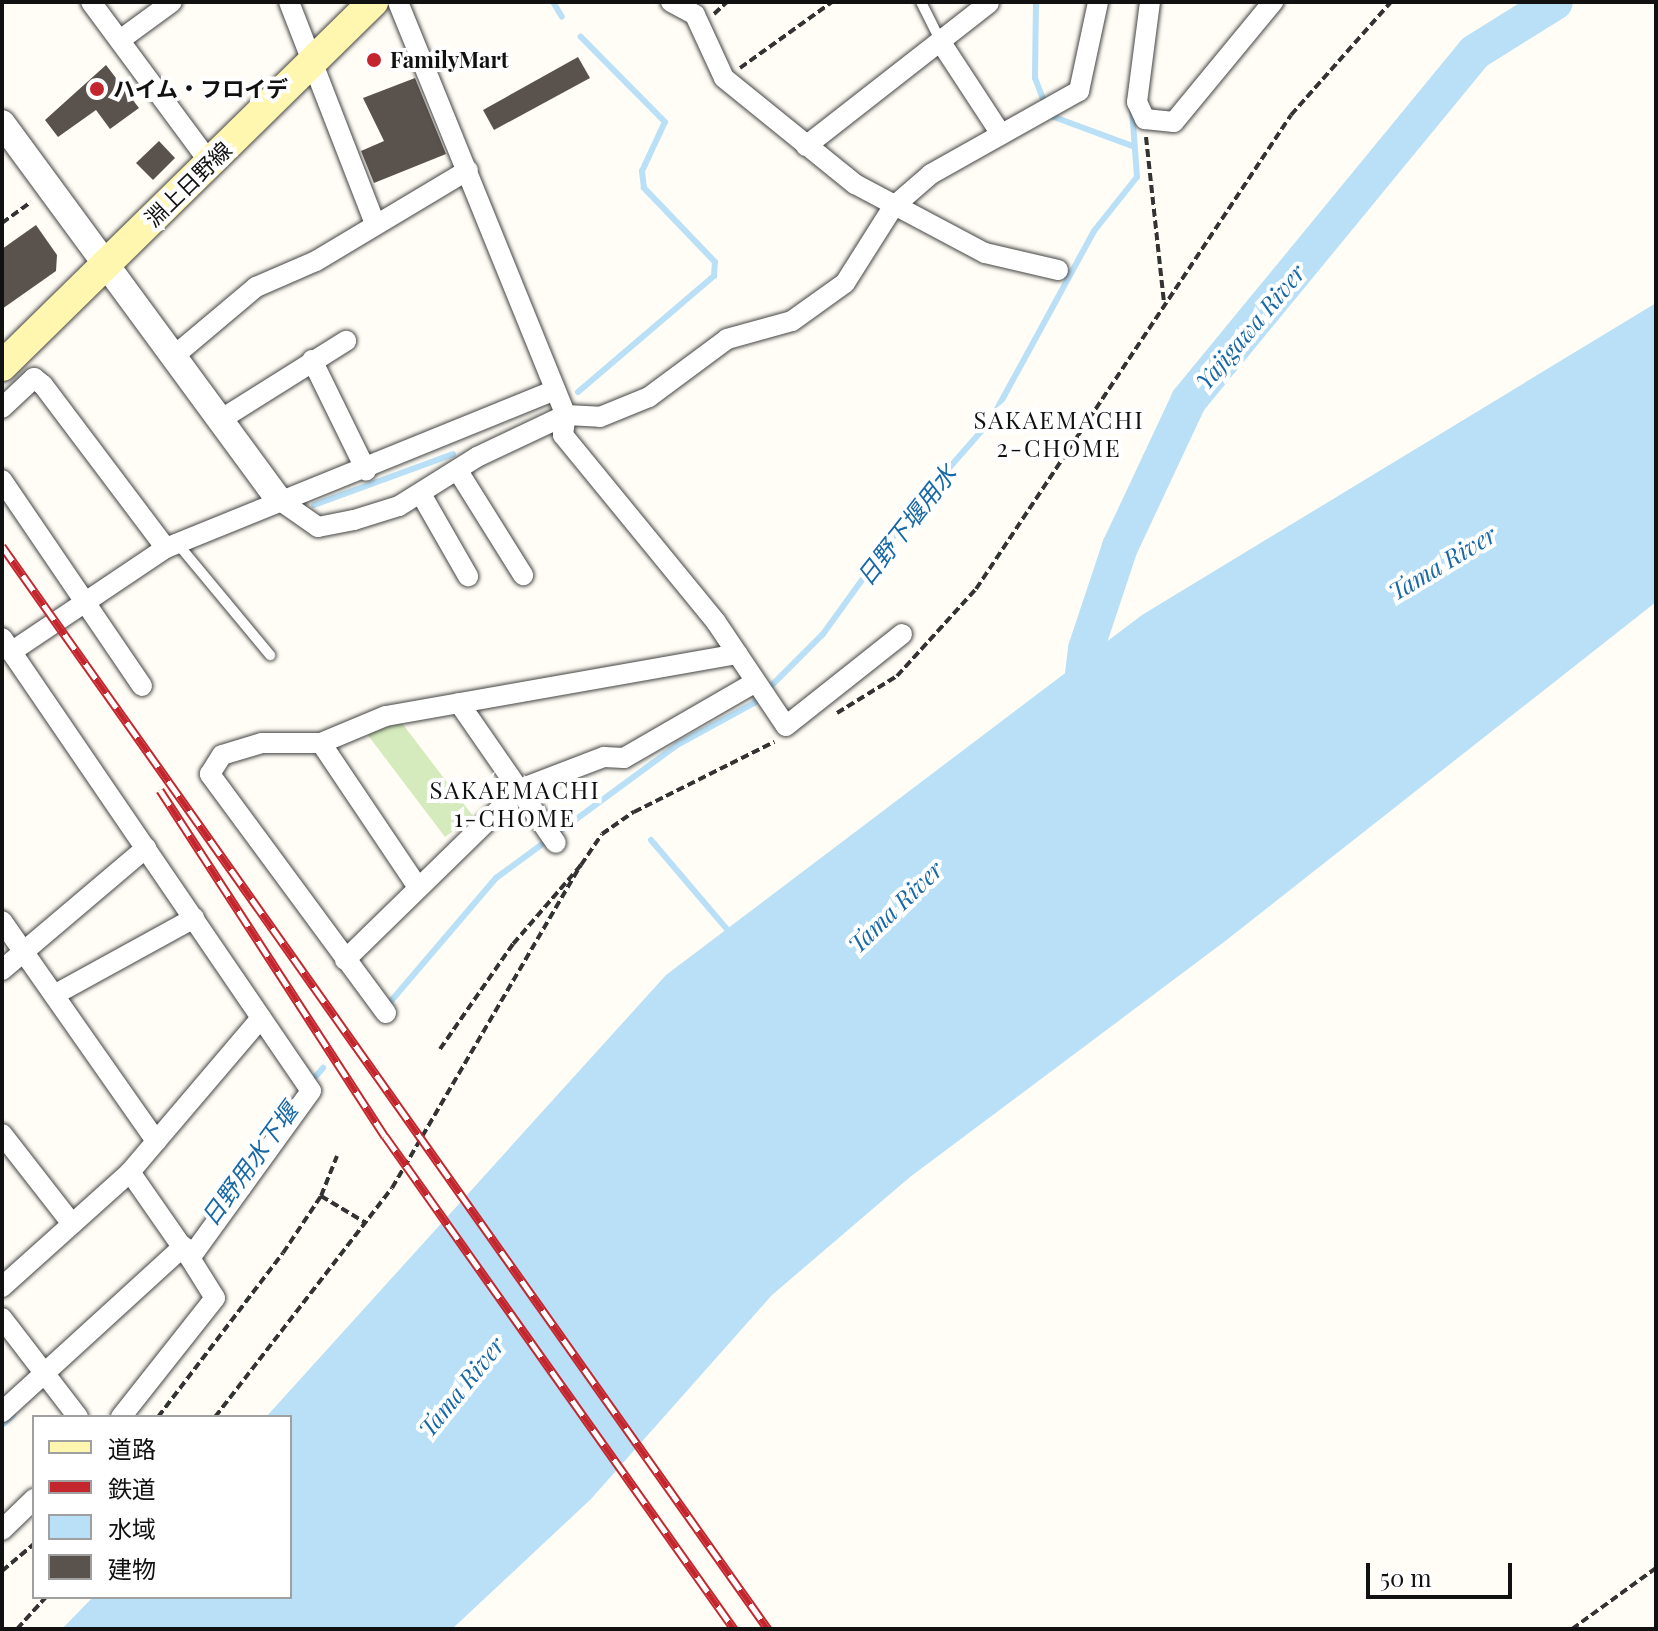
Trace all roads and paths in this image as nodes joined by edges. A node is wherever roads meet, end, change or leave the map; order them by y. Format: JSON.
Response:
{"nodes":[{"id":1,"x":91,"y":2,"type":"edge"},
{"id":2,"x":172,"y":2,"type":"edge"},
{"id":3,"x":289,"y":2,"type":"edge"},
{"id":4,"x":373,"y":2,"type":"edge"},
{"id":5,"x":398,"y":2,"type":"edge"},
{"id":6,"x":671,"y":2,"type":"edge"},
{"id":7,"x":727,"y":2,"type":"edge"},
{"id":8,"x":832,"y":2,"type":"edge"},
{"id":9,"x":921,"y":2,"type":"edge"},
{"id":10,"x":1098,"y":2,"type":"edge"},
{"id":11,"x":1150,"y":2,"type":"edge"},
{"id":12,"x":1273,"y":2,"type":"edge"},
{"id":13,"x":1391,"y":2,"type":"edge"},
{"id":14,"x":989,"y":3,"type":"edge"},
{"id":15,"x":705,"y":11,"type":"edge"},
{"id":16,"x":120,"y":40,"type":"junction"},
{"id":17,"x":942,"y":44,"type":"junction"},
{"id":18,"x":314,"y":61,"type":"junction"},
{"id":19,"x":724,"y":78,"type":"junction"},
{"id":20,"x":1145,"y":119,"type":"junction"},
{"id":21,"x":2,"y":123,"type":"edge"},
{"id":22,"x":1001,"y":134,"type":"junction"},
{"id":23,"x":806,"y":146,"type":"junction"},
{"id":24,"x":210,"y":163,"type":"junction"},
{"id":25,"x":468,"y":170,"type":"junction"},
{"id":26,"x":31,"y":202,"type":"dead end"},
{"id":27,"x":893,"y":207,"type":"junction"},
{"id":28,"x":2,"y":223,"type":"edge"},
{"id":29,"x":375,"y":224,"type":"junction"},
{"id":30,"x":102,"y":266,"type":"junction"},
{"id":31,"x":1058,"y":270,"type":"dead end"},
{"id":32,"x":1164,"y":303,"type":"junction"},
{"id":33,"x":346,"y":341,"type":"dead end"},
{"id":34,"x":174,"y":356,"type":"junction"},
{"id":35,"x":312,"y":360,"type":"junction"},
{"id":36,"x":2,"y":366,"type":"edge"},
{"id":37,"x":555,"y":390,"type":"junction"},
{"id":38,"x":2,"y":408,"type":"edge"},
{"id":39,"x":566,"y":415,"type":"junction"},
{"id":40,"x":220,"y":420,"type":"junction"},
{"id":41,"x":366,"y":470,"type":"junction"},
{"id":42,"x":458,"y":471,"type":"junction"},
{"id":43,"x":2,"y":480,"type":"edge"},
{"id":44,"x":421,"y":494,"type":"junction"},
{"id":45,"x":278,"y":499,"type":"junction"},
{"id":46,"x":172,"y":546,"type":"junction"},
{"id":47,"x":523,"y":575,"type":"dead end"},
{"id":48,"x":468,"y":576,"type":"dead end"},
{"id":49,"x":85,"y":598,"type":"junction"},
{"id":50,"x":902,"y":634,"type":"dead end"},
{"id":51,"x":6,"y":645,"type":"edge"},
{"id":52,"x":738,"y":654,"type":"junction"},
{"id":53,"x":270,"y":655,"type":"dead end"},
{"id":54,"x":142,"y":686,"type":"dead end"},
{"id":55,"x":759,"y":692,"type":"junction"},
{"id":56,"x":459,"y":703,"type":"junction"},
{"id":57,"x":821,"y":721,"type":"dead end"},
{"id":58,"x":779,"y":739,"type":"dead end"},
{"id":59,"x":321,"y":743,"type":"junction"},
{"id":60,"x":520,"y":789,"type":"junction"},
{"id":61,"x":552,"y":838,"type":"dead end"},
{"id":62,"x":146,"y":848,"type":"junction"},
{"id":63,"x":581,"y":865,"type":"junction"},
{"id":64,"x":417,"y":886,"type":"junction"},
{"id":65,"x":194,"y":918,"type":"junction"},
{"id":66,"x":2,"y":921,"type":"edge"},
{"id":67,"x":23,"y":951,"type":"junction"},
{"id":68,"x":345,"y":960,"type":"junction"},
{"id":69,"x":2,"y":970,"type":"edge"},
{"id":70,"x":54,"y":995,"type":"junction"},
{"id":71,"x":386,"y":1013,"type":"dead end"},
{"id":72,"x":261,"y":1018,"type":"junction"},
{"id":73,"x":440,"y":1049,"type":"dead end"},
{"id":74,"x":2,"y":1134,"type":"edge"},
{"id":75,"x":156,"y":1141,"type":"junction"},
{"id":76,"x":337,"y":1156,"type":"dead end"},
{"id":77,"x":130,"y":1172,"type":"junction"},
{"id":78,"x":321,"y":1196,"type":"junction"},
{"id":79,"x":366,"y":1223,"type":"junction"},
{"id":80,"x":72,"y":1224,"type":"junction"},
{"id":81,"x":187,"y":1252,"type":"junction"},
{"id":82,"x":2,"y":1287,"type":"edge"},
{"id":83,"x":2,"y":1318,"type":"edge"},
{"id":84,"x":45,"y":1374,"type":"junction"},
{"id":85,"x":2,"y":1412,"type":"edge"},
{"id":86,"x":76,"y":1415,"type":"edge"},
{"id":87,"x":123,"y":1415,"type":"edge"},
{"id":88,"x":159,"y":1415,"type":"edge"},
{"id":89,"x":217,"y":1415,"type":"edge"},
{"id":90,"x":32,"y":1501,"type":"edge"},
{"id":91,"x":2,"y":1530,"type":"edge"},
{"id":92,"x":32,"y":1546,"type":"edge"},
{"id":93,"x":1656,"y":1568,"type":"edge"},
{"id":94,"x":2,"y":1571,"type":"edge"},
{"id":95,"x":44,"y":1599,"type":"edge"},
{"id":96,"x":17,"y":1629,"type":"edge"},
{"id":97,"x":1572,"y":1629,"type":"edge"}],
"edges":[{"from":1,"to":16,"type":"street"},
{"from":2,"to":16,"type":"street"},
{"from":3,"to":18,"type":"street"},
{"from":4,"to":18,"type":"main road","name":"淵上日野線"},
{"from":5,"to":25,"type":"street"},
{"from":6,"to":15,"type":"street"},
{"from":7,"to":15,"type":"path"},
{"from":8,"to":19,"type":"path"},
{"from":9,"to":17,"type":"lane"},
{"from":10,"to":22,"type":"street"},
{"from":11,"to":20,"type":"street"},
{"from":12,"to":20,"type":"street"},
{"from":13,"to":32,"type":"path"},
{"from":14,"to":17,"type":"street"},
{"from":15,"to":19,"type":"street"},
{"from":16,"to":24,"type":"street"},
{"from":17,"to":22,"type":"street"},
{"from":17,"to":23,"type":"street"},
{"from":18,"to":24,"type":"main road","name":"淵上日野線"},
{"from":18,"to":29,"type":"street"},
{"from":19,"to":23,"type":"street"},
{"from":20,"to":32,"type":"path"},
{"from":21,"to":30,"type":"street"},
{"from":22,"to":27,"type":"street"},
{"from":23,"to":27,"type":"street"},
{"from":24,"to":30,"type":"main road","name":"淵上日野線"},
{"from":25,"to":29,"type":"street"},
{"from":25,"to":37,"type":"street"},
{"from":26,"to":28,"type":"path"},
{"from":27,"to":31,"type":"street"},
{"from":27,"to":39,"type":"street"},
{"from":29,"to":34,"type":"street"},
{"from":30,"to":34,"type":"street"},
{"from":30,"to":36,"type":"main road","name":"淵上日野線"},
{"from":32,"to":57,"type":"path"},
{"from":33,"to":35,"type":"street"},
{"from":34,"to":40,"type":"street"},
{"from":35,"to":40,"type":"street"},
{"from":35,"to":41,"type":"street"},
{"from":37,"to":39,"type":"street"},
{"from":37,"to":41,"type":"street"},
{"from":38,"to":46,"type":"street"},
{"from":39,"to":42,"type":"street"},
{"from":39,"to":52,"type":"street"},
{"from":40,"to":45,"type":"street"},
{"from":41,"to":45,"type":"street"},
{"from":42,"to":44,"type":"street"},
{"from":42,"to":47,"type":"street"},
{"from":43,"to":49,"type":"street"},
{"from":44,"to":45,"type":"street"},
{"from":44,"to":48,"type":"street"},
{"from":45,"to":46,"type":"street"},
{"from":46,"to":49,"type":"street"},
{"from":46,"to":53,"type":"lane"},
{"from":49,"to":51,"type":"street"},
{"from":49,"to":54,"type":"street"},
{"from":50,"to":55,"type":"street"},
{"from":51,"to":62,"type":"street"},
{"from":52,"to":55,"type":"street"},
{"from":52,"to":56,"type":"street"},
{"from":55,"to":60,"type":"street"},
{"from":56,"to":59,"type":"street"},
{"from":56,"to":60,"type":"street"},
{"from":58,"to":63,"type":"path"},
{"from":59,"to":64,"type":"street"},
{"from":59,"to":68,"type":"street"},
{"from":60,"to":61,"type":"street"},
{"from":60,"to":64,"type":"street"},
{"from":62,"to":65,"type":"street"},
{"from":62,"to":67,"type":"street"},
{"from":63,"to":73,"type":"path"},
{"from":63,"to":79,"type":"path"},
{"from":64,"to":68,"type":"street"},
{"from":65,"to":70,"type":"street"},
{"from":65,"to":72,"type":"street"},
{"from":66,"to":67,"type":"street"},
{"from":67,"to":69,"type":"street"},
{"from":67,"to":70,"type":"street"},
{"from":68,"to":71,"type":"street"},
{"from":70,"to":75,"type":"street"},
{"from":72,"to":75,"type":"street"},
{"from":72,"to":81,"type":"street"},
{"from":74,"to":80,"type":"street"},
{"from":75,"to":77,"type":"street"},
{"from":76,"to":78,"type":"path"},
{"from":77,"to":80,"type":"street"},
{"from":77,"to":81,"type":"street"},
{"from":78,"to":79,"type":"path"},
{"from":78,"to":88,"type":"path"},
{"from":79,"to":89,"type":"path"},
{"from":80,"to":82,"type":"street"},
{"from":81,"to":84,"type":"street"},
{"from":81,"to":87,"type":"street"},
{"from":83,"to":84,"type":"street"},
{"from":84,"to":85,"type":"street"},
{"from":84,"to":86,"type":"street"},
{"from":90,"to":91,"type":"street"},
{"from":92,"to":94,"type":"path"},
{"from":93,"to":97,"type":"path"},
{"from":95,"to":96,"type":"path"}]}
